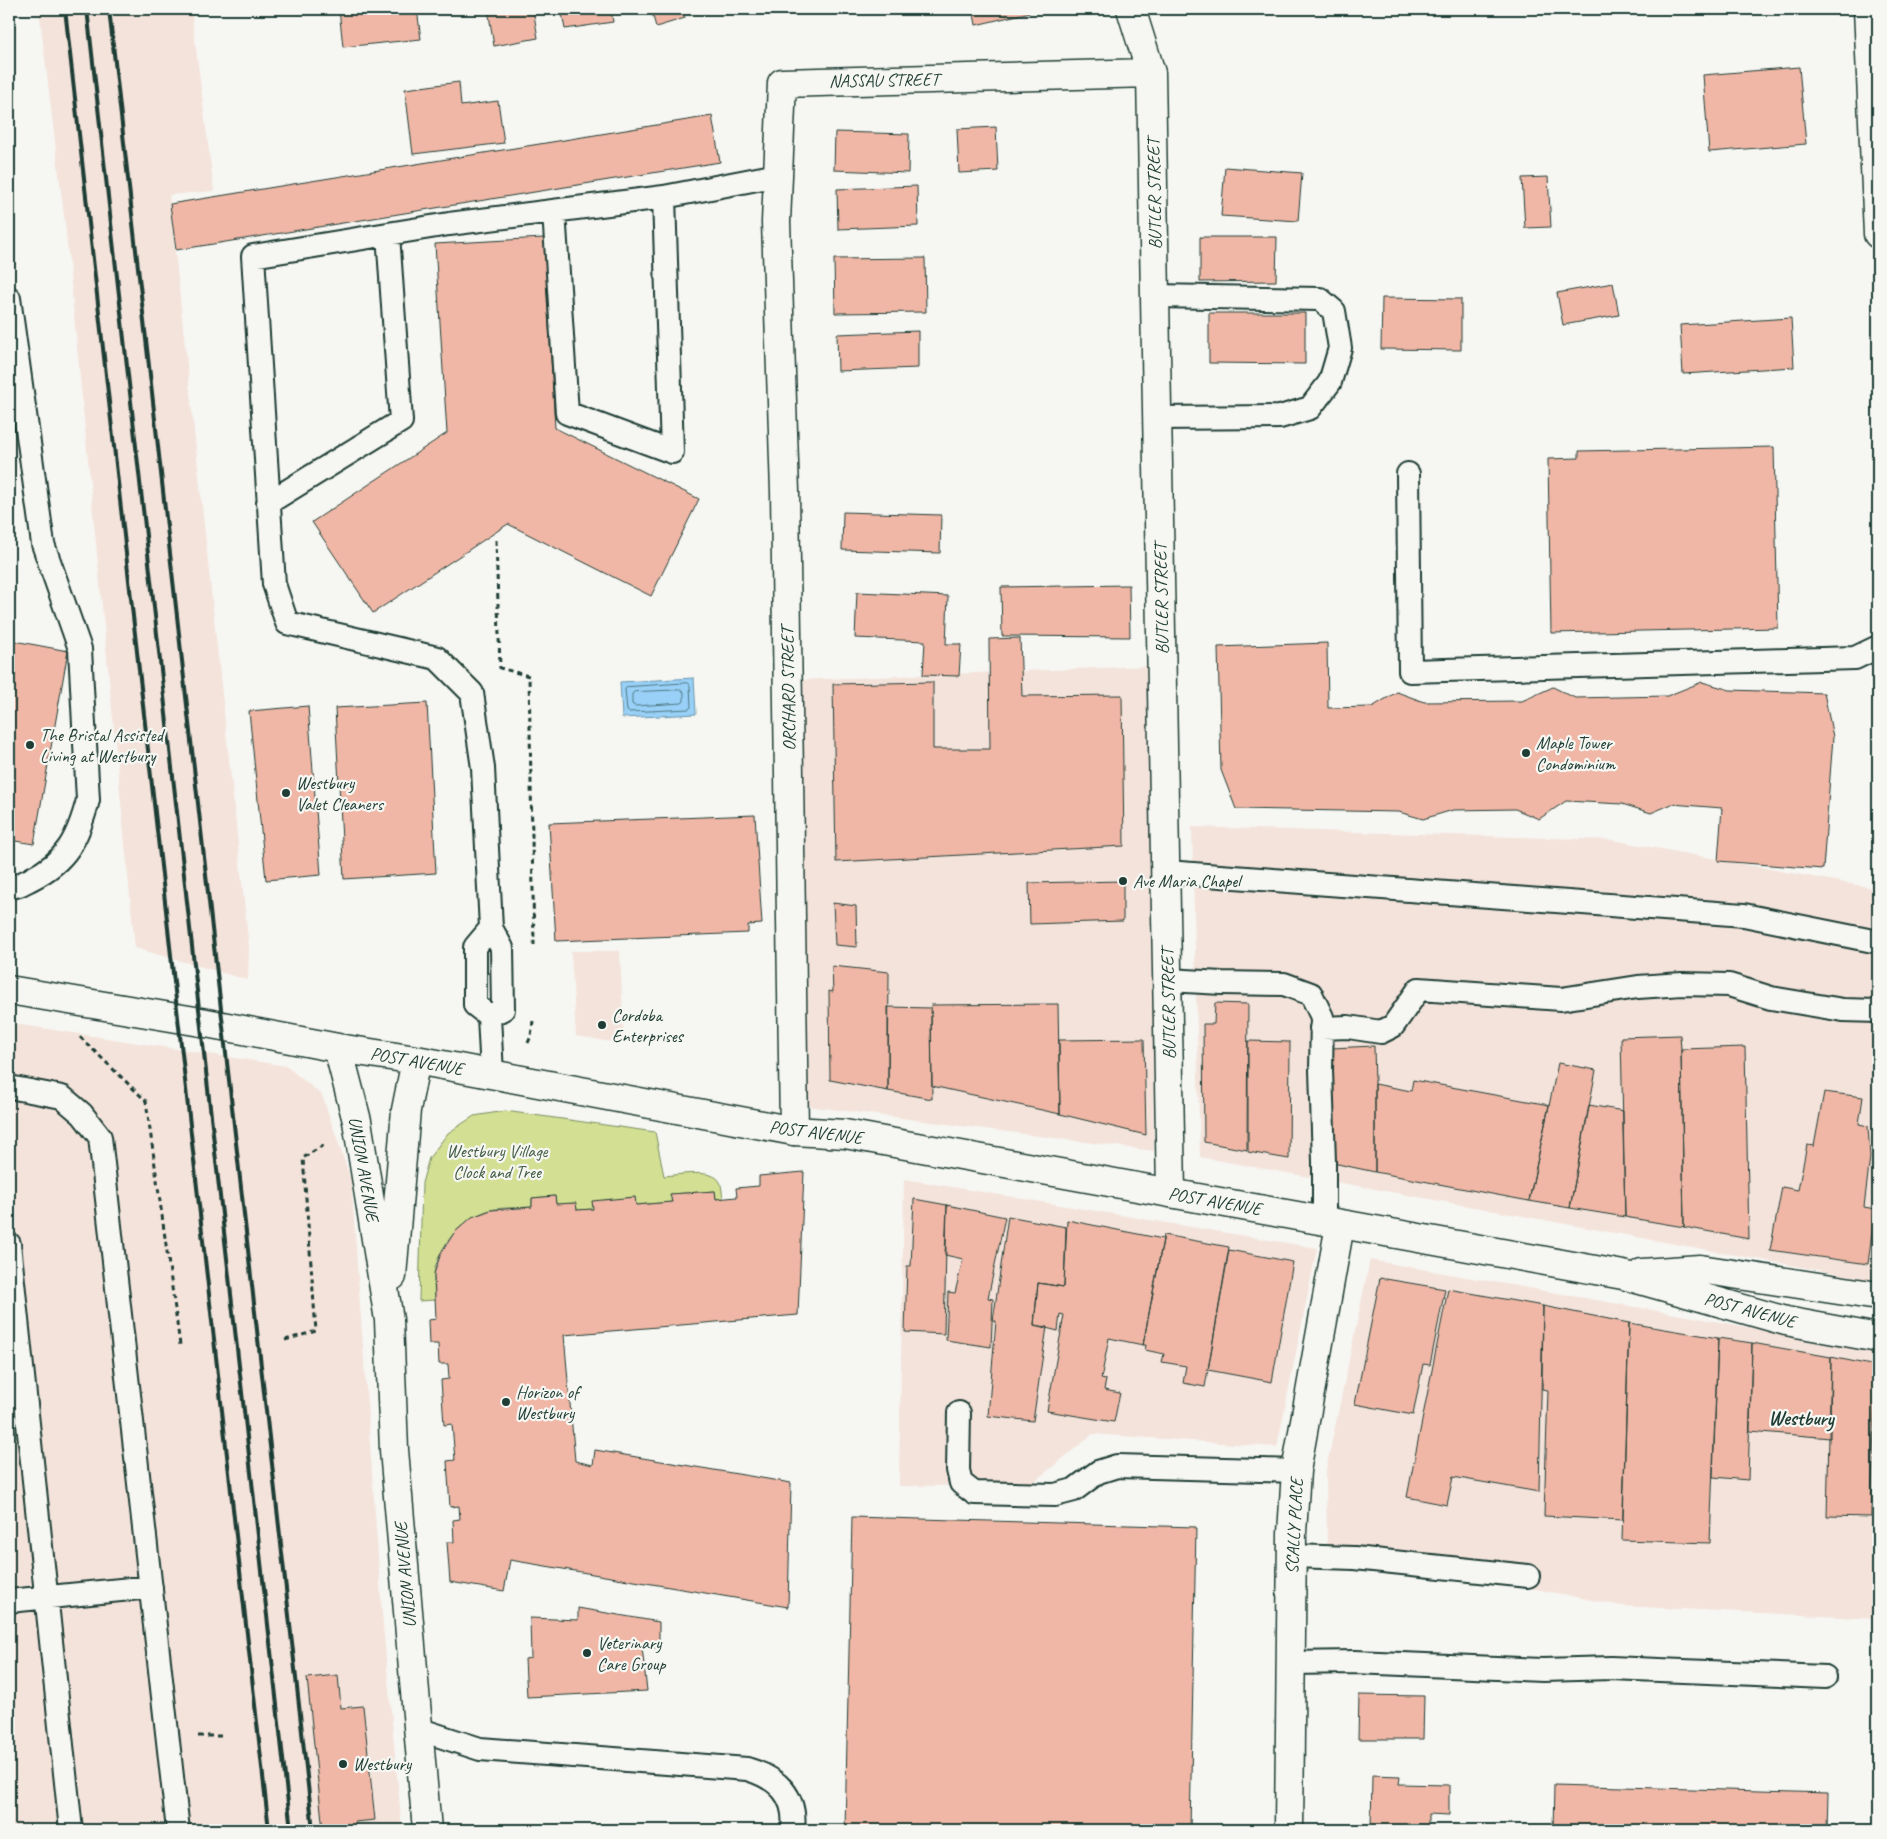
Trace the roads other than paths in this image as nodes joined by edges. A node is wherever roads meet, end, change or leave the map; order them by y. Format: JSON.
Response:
{"nodes":[{"id":1,"x":1131,"y":9,"type":"edge"},
{"id":2,"x":1868,"y":9,"type":"edge"},
{"id":3,"x":1151,"y":73,"type":"junction"},
{"id":4,"x":778,"y":175,"type":"junction"},
{"id":5,"x":664,"y":197,"type":"junction"},
{"id":6,"x":554,"y":211,"type":"junction"},
{"id":7,"x":388,"y":234,"type":"junction"},
{"id":8,"x":1878,"y":234,"type":"edge"},
{"id":9,"x":777,"y":247,"type":"joint"},
{"id":10,"x":1156,"y":296,"type":"junction"},
{"id":11,"x":9,"y":298,"type":"edge"},
{"id":12,"x":1158,"y":418,"type":"junction"},
{"id":13,"x":1408,"y":474,"type":"dead end"},
{"id":14,"x":268,"y":503,"type":"junction"},
{"id":15,"x":1878,"y":647,"type":"edge"},
{"id":16,"x":1166,"y":872,"type":"junction"},
{"id":17,"x":9,"y":887,"type":"edge"},
{"id":18,"x":1878,"y":942,"type":"edge"},
{"id":19,"x":1168,"y":980,"type":"junction"},
{"id":20,"x":9,"y":990,"type":"edge"},
{"id":21,"x":1878,"y":1012,"type":"edge"},
{"id":22,"x":1321,"y":1028,"type":"junction"},
{"id":23,"x":338,"y":1048,"type":"junction"},
{"id":24,"x":416,"y":1060,"type":"junction"},
{"id":25,"x":492,"y":1074,"type":"junction"},
{"id":26,"x":9,"y":1087,"type":"edge"},
{"id":27,"x":794,"y":1131,"type":"junction"},
{"id":28,"x":1171,"y":1193,"type":"junction"},
{"id":29,"x":1332,"y":1223,"type":"junction"},
{"id":30,"x":9,"y":1244,"type":"edge"},
{"id":31,"x":1623,"y":1275,"type":"junction"},
{"id":32,"x":1878,"y":1296,"type":"edge"},
{"id":33,"x":389,"y":1320,"type":"junction"},
{"id":34,"x":1878,"y":1338,"type":"edge"},
{"id":35,"x":959,"y":1414,"type":"dead end"},
{"id":36,"x":1296,"y":1472,"type":"junction"},
{"id":37,"x":1292,"y":1556,"type":"junction"},
{"id":38,"x":1528,"y":1576,"type":"dead end"},
{"id":39,"x":151,"y":1586,"type":"junction"},
{"id":40,"x":47,"y":1597,"type":"junction"},
{"id":41,"x":9,"y":1602,"type":"edge"},
{"id":42,"x":1290,"y":1663,"type":"junction"},
{"id":43,"x":1824,"y":1678,"type":"dead end"},
{"id":44,"x":418,"y":1729,"type":"junction"},
{"id":45,"x":71,"y":1830,"type":"edge"},
{"id":46,"x":178,"y":1830,"type":"edge"},
{"id":47,"x":427,"y":1830,"type":"edge"},
{"id":48,"x":793,"y":1830,"type":"edge"},
{"id":49,"x":1289,"y":1830,"type":"edge"}],
"edges":[{"from":1,"to":3,"type":"main road","name":"BUTLER STREET"},
{"from":2,"to":8,"type":"main road"},
{"from":3,"to":4,"type":"main road","name":"NASSAU STREET"},
{"from":3,"to":10,"type":"main road","name":"BUTLER STREET"},
{"from":4,"to":5,"type":"lane"},
{"from":4,"to":9,"type":"main road","name":"NASSAU STREET"},
{"from":5,"to":6,"type":"lane"},
{"from":5,"to":6,"type":"lane"},
{"from":6,"to":7,"type":"lane"},
{"from":7,"to":14,"type":"lane"},
{"from":7,"to":14,"type":"lane"},
{"from":9,"to":27,"type":"main road","name":"ORCHARD STREET"},
{"from":10,"to":12,"type":"main road","name":"BUTLER STREET"},
{"from":10,"to":12,"type":"lane"},
{"from":11,"to":17,"type":"lane"},
{"from":12,"to":16,"type":"main road","name":"BUTLER STREET"},
{"from":13,"to":15,"type":"lane"},
{"from":14,"to":25,"type":"lane"},
{"from":16,"to":18,"type":"lane"},
{"from":16,"to":19,"type":"main road","name":"BUTLER STREET"},
{"from":19,"to":22,"type":"lane"},
{"from":19,"to":28,"type":"main road","name":"BUTLER STREET"},
{"from":20,"to":23,"type":"main road","name":"POST AVENUE"},
{"from":21,"to":22,"type":"lane"},
{"from":22,"to":29,"type":"lane"},
{"from":23,"to":24,"type":"main road","name":"POST AVENUE"},
{"from":23,"to":33,"type":"main road","name":"UNION AVENUE"},
{"from":24,"to":25,"type":"main road","name":"POST AVENUE"},
{"from":24,"to":33,"type":"main road","name":"UNION AVENUE"},
{"from":25,"to":27,"type":"main road","name":"POST AVENUE"},
{"from":26,"to":39,"type":"lane"},
{"from":27,"to":28,"type":"main road","name":"POST AVENUE"},
{"from":28,"to":29,"type":"main road","name":"POST AVENUE"},
{"from":29,"to":31,"type":"main road","name":"POST AVENUE"},
{"from":29,"to":36,"type":"main road","name":"SCALLY PLACE"},
{"from":30,"to":40,"type":"lane"},
{"from":31,"to":32,"type":"main road","name":"POST AVENUE"},
{"from":31,"to":34,"type":"main road","name":"POST AVENUE"},
{"from":33,"to":44,"type":"main road","name":"UNION AVENUE"},
{"from":35,"to":36,"type":"lane"},
{"from":36,"to":37,"type":"main road","name":"SCALLY PLACE"},
{"from":37,"to":38,"type":"lane"},
{"from":37,"to":42,"type":"main road","name":"SCALLY PLACE"},
{"from":39,"to":40,"type":"lane"},
{"from":39,"to":46,"type":"lane"},
{"from":40,"to":41,"type":"lane"},
{"from":40,"to":45,"type":"lane"},
{"from":42,"to":43,"type":"lane"},
{"from":42,"to":49,"type":"main road","name":"SCALLY PLACE"},
{"from":44,"to":47,"type":"main road","name":"UNION AVENUE"},
{"from":44,"to":48,"type":"lane"}]}
